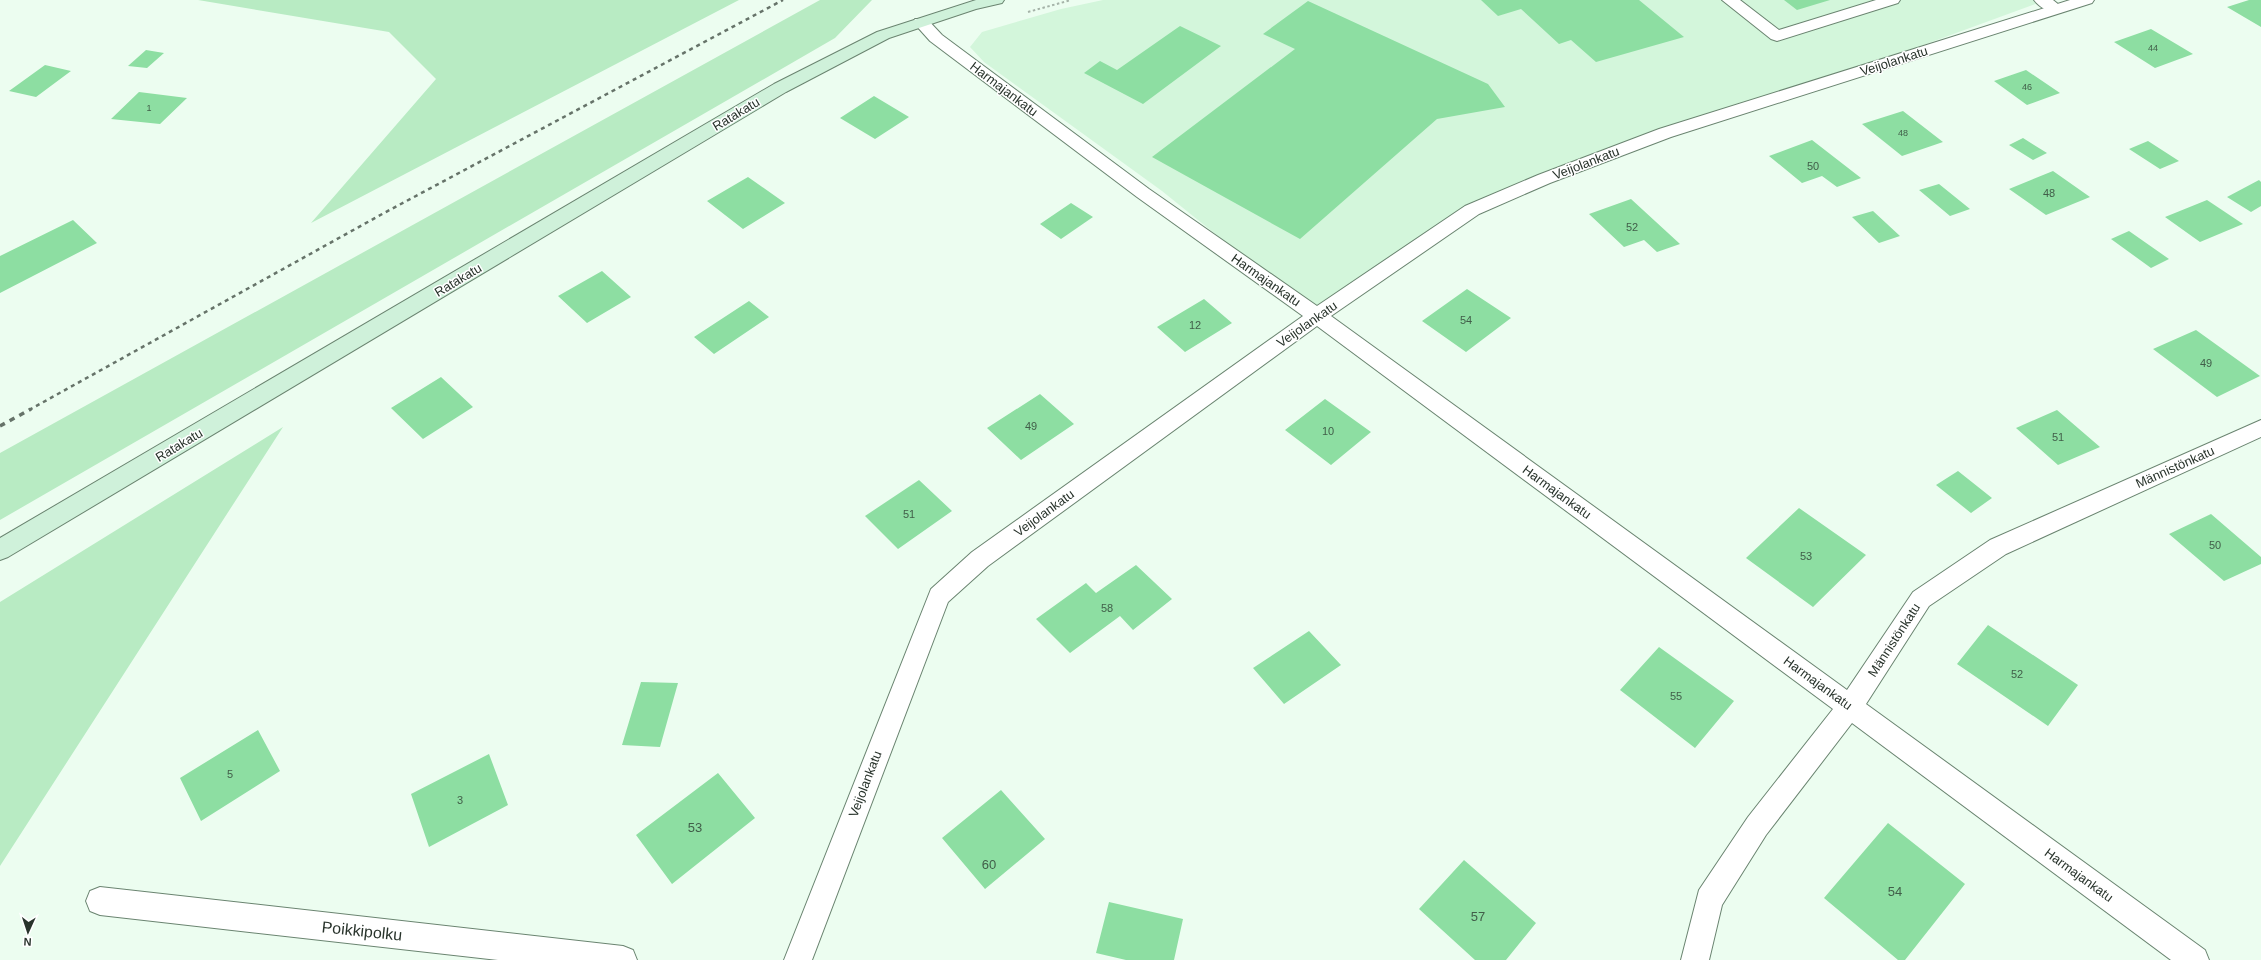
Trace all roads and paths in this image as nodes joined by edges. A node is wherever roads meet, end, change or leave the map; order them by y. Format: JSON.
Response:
{"nodes":[{"id":1,"x":996,"y":0,"type":"edge"},
{"id":2,"x":1730,"y":0,"type":"edge"},
{"id":3,"x":1892,"y":0,"type":"edge"},
{"id":4,"x":2086,"y":0,"type":"edge"},
{"id":5,"x":2049,"y":4,"type":"edge"},
{"id":6,"x":921,"y":22,"type":"junction"},
{"id":7,"x":1317,"y":316,"type":"junction"},
{"id":8,"x":2261,"y":428,"type":"edge"},
{"id":9,"x":0,"y":550,"type":"edge"},
{"id":10,"x":1850,"y":707,"type":"junction"},
{"id":11,"x":100,"y":901,"type":"dead end"},
{"id":12,"x":623,"y":960,"type":"edge"},
{"id":13,"x":798,"y":960,"type":"edge"},
{"id":14,"x":1695,"y":960,"type":"edge"},
{"id":15,"x":2195,"y":960,"type":"edge"}],
"edges":[{"from":1,"to":6,"type":"street","name":"Ratakatu"},
{"from":2,"to":3,"type":"street"},
{"from":4,"to":5,"type":"street","name":"Veijolankatu"},
{"from":5,"to":7,"type":"street","name":"Veijolankatu"},
{"from":6,"to":7,"type":"street","name":"Harmajankatu"},
{"from":6,"to":9,"type":"street","name":"Ratakatu"},
{"from":7,"to":10,"type":"street","name":"Harmajankatu"},
{"from":7,"to":13,"type":"street","name":"Veijolankatu"},
{"from":8,"to":10,"type":"street","name":"Männistönkatu"},
{"from":10,"to":14,"type":"street","name":"Männistönkatu"},
{"from":10,"to":15,"type":"street","name":"Harmajankatu"},
{"from":11,"to":12,"type":"street","name":"Poikkipolku"}]}
